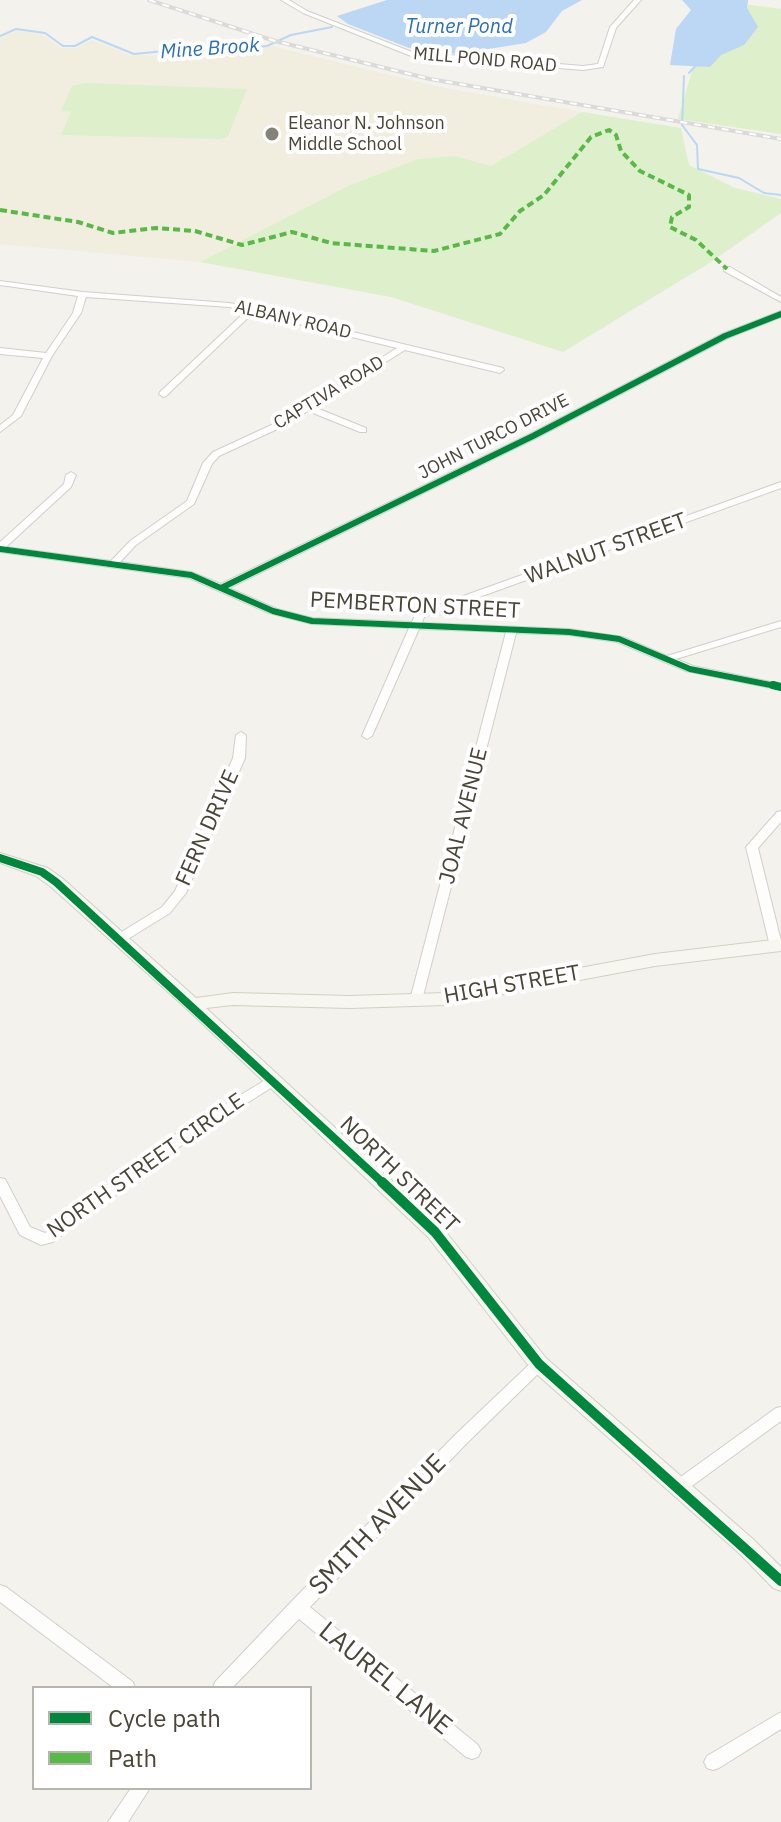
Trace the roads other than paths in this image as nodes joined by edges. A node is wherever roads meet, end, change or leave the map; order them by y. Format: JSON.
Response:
{"nodes":[{"id":1,"x":284,"y":0,"type":"edge"},
{"id":2,"x":638,"y":0,"type":"edge"},
{"id":3,"x":727,"y":269,"type":"dead end"},
{"id":4,"x":0,"y":283,"type":"edge"},
{"id":5,"x":83,"y":294,"type":"junction"},
{"id":6,"x":781,"y":300,"type":"edge"},
{"id":7,"x":253,"y":309,"type":"junction"},
{"id":8,"x":781,"y":314,"type":"edge"},
{"id":9,"x":404,"y":347,"type":"junction"},
{"id":10,"x":0,"y":351,"type":"edge"},
{"id":11,"x":48,"y":356,"type":"junction"},
{"id":12,"x":500,"y":370,"type":"dead end"},
{"id":13,"x":163,"y":394,"type":"dead end"},
{"id":14,"x":308,"y":408,"type":"junction"},
{"id":15,"x":0,"y":429,"type":"edge"},
{"id":16,"x":363,"y":430,"type":"dead end"},
{"id":17,"x":71,"y":475,"type":"dead end"},
{"id":18,"x":781,"y":485,"type":"edge"},
{"id":19,"x":0,"y":548,"type":"edge"},
{"id":20,"x":115,"y":562,"type":"junction"},
{"id":21,"x":221,"y":588,"type":"junction"},
{"id":22,"x":781,"y":624,"type":"edge"},
{"id":23,"x":413,"y":626,"type":"junction"},
{"id":24,"x":511,"y":631,"type":"junction"},
{"id":25,"x":670,"y":658,"type":"junction"},
{"id":26,"x":781,"y":687,"type":"edge"},
{"id":27,"x":241,"y":735,"type":"dead end"},
{"id":28,"x":367,"y":736,"type":"dead end"},
{"id":29,"x":781,"y":815,"type":"edge"},
{"id":30,"x":0,"y":858,"type":"edge"},
{"id":31,"x":119,"y":939,"type":"junction"},
{"id":32,"x":778,"y":946,"type":"edge"},
{"id":33,"x":416,"y":1000,"type":"junction"},
{"id":34,"x":194,"y":1006,"type":"junction"},
{"id":35,"x":272,"y":1081,"type":"junction"},
{"id":36,"x":0,"y":1183,"type":"edge"},
{"id":37,"x":539,"y":1364,"type":"junction"},
{"id":38,"x":781,"y":1413,"type":"edge"},
{"id":39,"x":680,"y":1486,"type":"junction"},
{"id":40,"x":781,"y":1581,"type":"edge"},
{"id":41,"x":0,"y":1592,"type":"edge"},
{"id":42,"x":297,"y":1607,"type":"junction"},
{"id":43,"x":124,"y":1686,"type":"edge"},
{"id":44,"x":223,"y":1686,"type":"edge"},
{"id":45,"x":781,"y":1720,"type":"edge"},
{"id":46,"x":472,"y":1751,"type":"dead end"},
{"id":47,"x":713,"y":1762,"type":"dead end"},
{"id":48,"x":140,"y":1790,"type":"edge"},
{"id":49,"x":117,"y":1822,"type":"edge"}],
"edges":[{"from":1,"to":2,"type":"street","name":"MILL POND ROAD"},
{"from":3,"to":6,"type":"street"},
{"from":4,"to":5,"type":"street","name":"ALBANY ROAD"},
{"from":5,"to":7,"type":"street","name":"ALBANY ROAD"},
{"from":5,"to":11,"type":"street"},
{"from":7,"to":9,"type":"street","name":"ALBANY ROAD"},
{"from":7,"to":13,"type":"street"},
{"from":8,"to":21,"type":"street","name":"JOHN TURCO DRIVE"},
{"from":9,"to":12,"type":"street","name":"ALBANY ROAD"},
{"from":9,"to":14,"type":"street","name":"CAPTIVA ROAD"},
{"from":10,"to":11,"type":"street"},
{"from":11,"to":15,"type":"street"},
{"from":14,"to":16,"type":"street"},
{"from":14,"to":20,"type":"street","name":"CAPTIVA ROAD"},
{"from":17,"to":19,"type":"street"},
{"from":18,"to":23,"type":"street","name":"WALNUT STREET"},
{"from":19,"to":20,"type":"street","name":"PEMBERTON STREET"},
{"from":20,"to":21,"type":"street","name":"PEMBERTON STREET"},
{"from":21,"to":23,"type":"street","name":"PEMBERTON STREET"},
{"from":22,"to":25,"type":"street"},
{"from":23,"to":24,"type":"street","name":"PEMBERTON STREET"},
{"from":23,"to":28,"type":"street"},
{"from":24,"to":25,"type":"street","name":"PEMBERTON STREET"},
{"from":24,"to":33,"type":"street","name":"JOAL AVENUE"},
{"from":25,"to":26,"type":"street","name":"PEMBERTON STREET"},
{"from":27,"to":31,"type":"street","name":"FERN DRIVE"},
{"from":29,"to":32,"type":"street"},
{"from":30,"to":31,"type":"street","name":"NORTH STREET"},
{"from":31,"to":34,"type":"street","name":"NORTH STREET"},
{"from":32,"to":33,"type":"street","name":"HIGH STREET"},
{"from":33,"to":34,"type":"street","name":"HIGH STREET"},
{"from":34,"to":35,"type":"street","name":"NORTH STREET"},
{"from":35,"to":36,"type":"street","name":"NORTH STREET CIRCLE"},
{"from":35,"to":37,"type":"street","name":"NORTH STREET"},
{"from":37,"to":39,"type":"street","name":"NORTH STREET"},
{"from":37,"to":42,"type":"street","name":"SMITH AVENUE"},
{"from":38,"to":39,"type":"street"},
{"from":39,"to":40,"type":"street","name":"NORTH STREET"},
{"from":41,"to":43,"type":"street"},
{"from":42,"to":44,"type":"street","name":"SMITH AVENUE"},
{"from":42,"to":46,"type":"street","name":"LAUREL LANE"},
{"from":45,"to":47,"type":"street"},
{"from":48,"to":49,"type":"street"}]}
